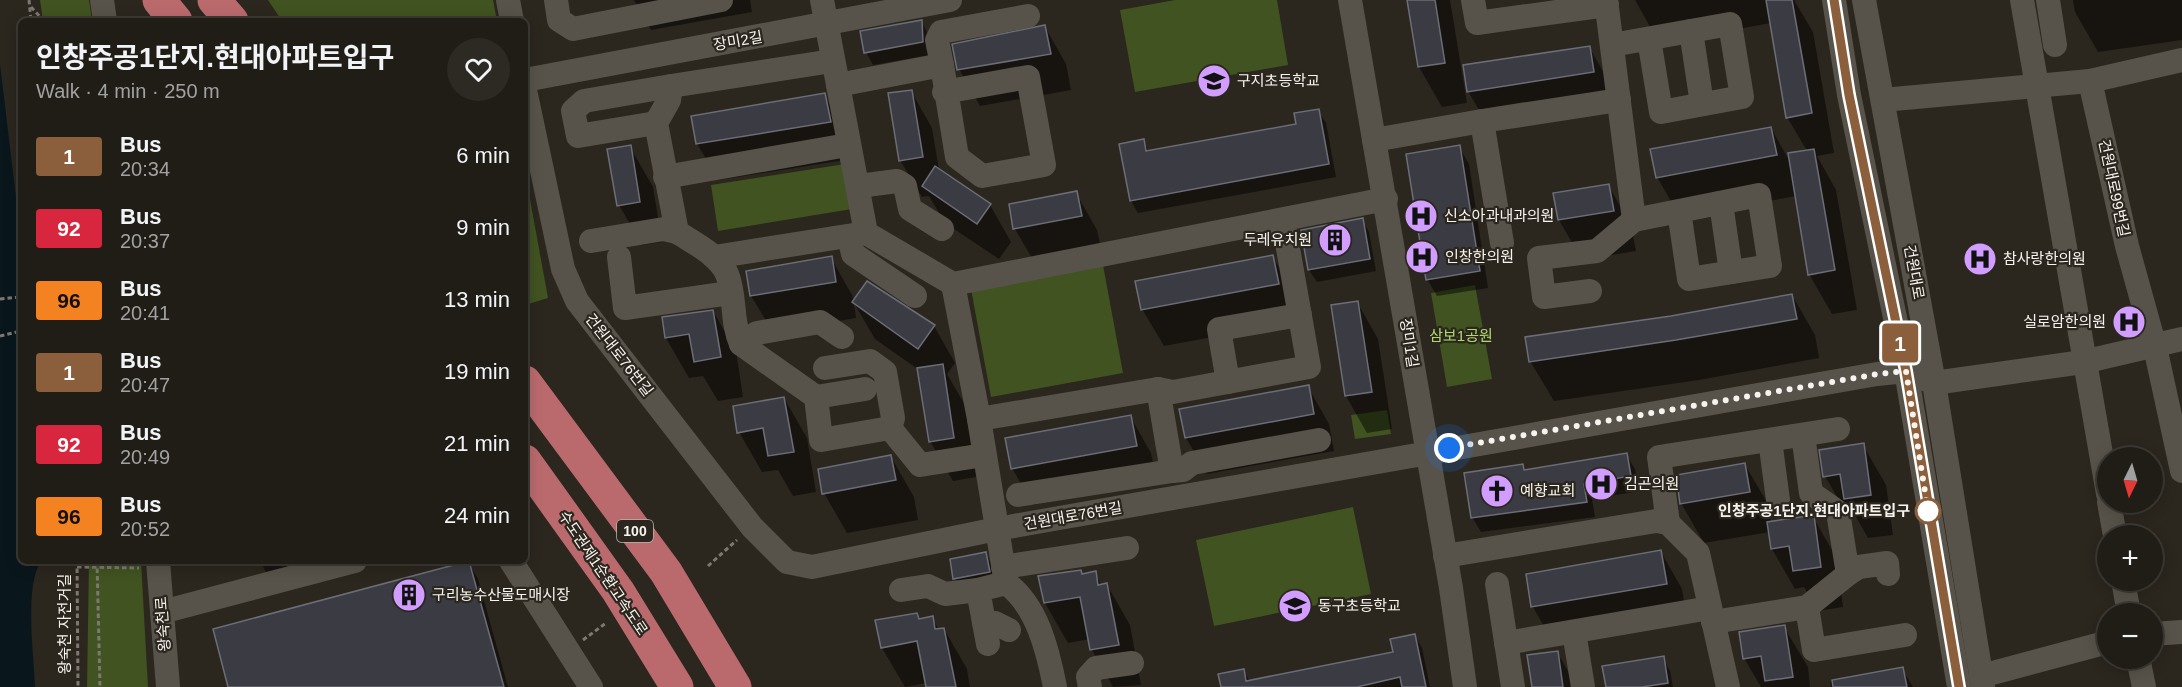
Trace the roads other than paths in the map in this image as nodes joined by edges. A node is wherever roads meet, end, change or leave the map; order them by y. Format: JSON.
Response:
{"nodes":[{"id":1,"x":102,"y":0,"type":"edge"},
{"id":2,"x":110,"y":0,"type":"edge"},
{"id":3,"x":159,"y":0,"type":"edge"},
{"id":4,"x":214,"y":0,"type":"edge"},
{"id":5,"x":508,"y":0,"type":"edge"},
{"id":6,"x":556,"y":0,"type":"edge"},
{"id":7,"x":721,"y":0,"type":"edge"},
{"id":8,"x":822,"y":0,"type":"edge"},
{"id":9,"x":950,"y":0,"type":"edge"},
{"id":10,"x":1350,"y":0,"type":"edge"},
{"id":11,"x":1473,"y":0,"type":"edge"},
{"id":12,"x":1834,"y":0,"type":"edge"},
{"id":13,"x":1864,"y":0,"type":"edge"},
{"id":14,"x":2022,"y":0,"type":"edge"},
{"id":15,"x":2048,"y":0,"type":"edge"},
{"id":16,"x":1606,"y":3,"type":"edge"},
{"id":17,"x":1028,"y":16,"type":"dead end"},
{"id":18,"x":105,"y":18,"type":"edge"},
{"id":19,"x":112,"y":18,"type":"edge"},
{"id":20,"x":174,"y":18,"type":"edge"},
{"id":21,"x":229,"y":18,"type":"edge"},
{"id":22,"x":511,"y":18,"type":"edge"},
{"id":23,"x":825,"y":25,"type":"junction"},
{"id":24,"x":1691,"y":31,"type":"junction"},
{"id":25,"x":1649,"y":39,"type":"junction"},
{"id":26,"x":1612,"y":45,"type":"junction"},
{"id":27,"x":2055,"y":45,"type":"dead end"},
{"id":28,"x":832,"y":60,"type":"junction"},
{"id":29,"x":2182,"y":60,"type":"edge"},
{"id":30,"x":942,"y":65,"type":"junction"},
{"id":31,"x":528,"y":79,"type":"edge"},
{"id":32,"x":2090,"y":81,"type":"junction"},
{"id":33,"x":838,"y":85,"type":"junction"},
{"id":34,"x":2036,"y":85,"type":"junction"},
{"id":35,"x":671,"y":86,"type":"junction"},
{"id":36,"x":944,"y":92,"type":"junction"},
{"id":37,"x":1619,"y":100,"type":"junction"},
{"id":38,"x":1883,"y":100,"type":"junction"},
{"id":39,"x":528,"y":104,"type":"edge"},
{"id":40,"x":1702,"y":104,"type":"junction"},
{"id":41,"x":1482,"y":121,"type":"junction"},
{"id":42,"x":656,"y":123,"type":"junction"},
{"id":43,"x":1374,"y":140,"type":"junction"},
{"id":44,"x":836,"y":147,"type":"dead end"},
{"id":45,"x":665,"y":177,"type":"junction"},
{"id":46,"x":859,"y":186,"type":"junction"},
{"id":47,"x":1386,"y":200,"type":"junction"},
{"id":48,"x":1721,"y":203,"type":"junction"},
{"id":49,"x":1679,"y":211,"type":"junction"},
{"id":50,"x":1283,"y":220,"type":"junction"},
{"id":51,"x":1634,"y":220,"type":"junction"},
{"id":52,"x":942,"y":228,"type":"dead end"},
{"id":53,"x":677,"y":232,"type":"junction"},
{"id":54,"x":858,"y":234,"type":"junction"},
{"id":55,"x":591,"y":241,"type":"dead end"},
{"id":56,"x":1502,"y":243,"type":"dead end"},
{"id":57,"x":619,"y":257,"type":"dead end"},
{"id":58,"x":714,"y":257,"type":"junction"},
{"id":59,"x":1731,"y":272,"type":"junction"},
{"id":60,"x":953,"y":284,"type":"junction"},
{"id":61,"x":1590,"y":291,"type":"dead end"},
{"id":62,"x":730,"y":293,"type":"junction"},
{"id":63,"x":915,"y":296,"type":"dead end"},
{"id":64,"x":1300,"y":315,"type":"junction"},
{"id":65,"x":842,"y":338,"type":"dead end"},
{"id":66,"x":2182,"y":339,"type":"edge"},
{"id":67,"x":741,"y":344,"type":"junction"},
{"id":68,"x":2155,"y":347,"type":"junction"},
{"id":69,"x":2083,"y":362,"type":"junction"},
{"id":70,"x":825,"y":368,"type":"dead end"},
{"id":71,"x":1906,"y":371,"type":"junction"},
{"id":72,"x":1228,"y":382,"type":"junction"},
{"id":73,"x":1934,"y":383,"type":"junction"},
{"id":74,"x":528,"y":386,"type":"edge"},
{"id":75,"x":865,"y":389,"type":"dead end"},
{"id":76,"x":1158,"y":389,"type":"junction"},
{"id":77,"x":816,"y":397,"type":"junction"},
{"id":78,"x":979,"y":419,"type":"junction"},
{"id":79,"x":890,"y":428,"type":"junction"},
{"id":80,"x":1838,"y":429,"type":"dead end"},
{"id":81,"x":1803,"y":435,"type":"junction"},
{"id":82,"x":1319,"y":440,"type":"dead end"},
{"id":83,"x":1770,"y":440,"type":"junction"},
{"id":84,"x":2099,"y":447,"type":"edge"},
{"id":85,"x":1426,"y":452,"type":"junction"},
{"id":86,"x":984,"y":455,"type":"junction"},
{"id":87,"x":528,"y":465,"type":"edge"},
{"id":88,"x":1172,"y":471,"type":"junction"},
{"id":89,"x":2182,"y":471,"type":"edge"},
{"id":90,"x":1018,"y":495,"type":"dead end"},
{"id":91,"x":1778,"y":500,"type":"dead end"},
{"id":92,"x":1668,"y":523,"type":"junction"},
{"id":93,"x":997,"y":529,"type":"junction"},
{"id":94,"x":1127,"y":548,"type":"dead end"},
{"id":95,"x":1445,"y":556,"type":"junction"},
{"id":96,"x":344,"y":564,"type":"edge"},
{"id":97,"x":513,"y":564,"type":"edge"},
{"id":98,"x":159,"y":565,"type":"edge"},
{"id":99,"x":1848,"y":574,"type":"junction"},
{"id":100,"x":1888,"y":574,"type":"dead end"},
{"id":101,"x":1005,"y":575,"type":"junction"},
{"id":102,"x":1497,"y":584,"type":"dead end"},
{"id":103,"x":901,"y":590,"type":"dead end"},
{"id":104,"x":978,"y":590,"type":"junction"},
{"id":105,"x":1807,"y":607,"type":"junction"},
{"id":106,"x":162,"y":612,"type":"junction"},
{"id":107,"x":1712,"y":615,"type":"junction"},
{"id":108,"x":2181,"y":625,"type":"edge"},
{"id":109,"x":1009,"y":630,"type":"dead end"},
{"id":110,"x":2163,"y":631,"type":"edge"},
{"id":111,"x":1574,"y":632,"type":"junction"},
{"id":112,"x":1905,"y":635,"type":"dead end"},
{"id":113,"x":1506,"y":643,"type":"junction"},
{"id":114,"x":2097,"y":645,"type":"edge"},
{"id":115,"x":1132,"y":663,"type":"dead end"},
{"id":116,"x":2140,"y":669,"type":"edge"},
{"id":117,"x":1982,"y":681,"type":"edge"},
{"id":118,"x":1721,"y":686,"type":"edge"},
{"id":119,"x":168,"y":687,"type":"edge"},
{"id":120,"x":591,"y":687,"type":"edge"},
{"id":121,"x":678,"y":687,"type":"edge"},
{"id":122,"x":735,"y":687,"type":"edge"},
{"id":123,"x":1055,"y":687,"type":"edge"},
{"id":124,"x":1090,"y":687,"type":"edge"},
{"id":125,"x":1465,"y":687,"type":"edge"},
{"id":126,"x":1513,"y":687,"type":"edge"},
{"id":127,"x":1583,"y":687,"type":"edge"},
{"id":128,"x":1959,"y":687,"type":"edge"},
{"id":129,"x":2144,"y":687,"type":"edge"}],
"edges":[{"from":1,"to":18,"type":"street"},
{"from":2,"to":19,"type":"street"},
{"from":3,"to":20,"type":"highway"},
{"from":4,"to":21,"type":"highway"},
{"from":5,"to":22,"type":"street"},
{"from":6,"to":7,"type":"street"},
{"from":8,"to":23,"type":"street"},
{"from":9,"to":23,"type":"street","name":"장미2길"},
{"from":10,"to":43,"type":"street","name":"장미1길"},
{"from":11,"to":16,"type":"street"},
{"from":12,"to":71,"type":"street","name":"건원대로"},
{"from":13,"to":38,"type":"street","name":"건원대로"},
{"from":14,"to":34,"type":"street"},
{"from":15,"to":27,"type":"street"},
{"from":16,"to":26,"type":"street"},
{"from":17,"to":30,"type":"street"},
{"from":23,"to":28,"type":"street"},
{"from":23,"to":31,"type":"street","name":"장미2길"},
{"from":24,"to":25,"type":"street"},
{"from":24,"to":40,"type":"street"},
{"from":24,"to":40,"type":"street"},
{"from":25,"to":26,"type":"street"},
{"from":25,"to":40,"type":"street"},
{"from":26,"to":37,"type":"street"},
{"from":28,"to":33,"type":"street"},
{"from":28,"to":35,"type":"street"},
{"from":29,"to":32,"type":"street"},
{"from":30,"to":33,"type":"street"},
{"from":30,"to":36,"type":"street"},
{"from":32,"to":34,"type":"street"},
{"from":32,"to":68,"type":"street","name":"건원대로99번길"},
{"from":33,"to":46,"type":"street"},
{"from":34,"to":38,"type":"street"},
{"from":34,"to":69,"type":"street"},
{"from":35,"to":42,"type":"street"},
{"from":35,"to":42,"type":"street"},
{"from":36,"to":36,"type":"street"},
{"from":37,"to":41,"type":"street"},
{"from":37,"to":51,"type":"street"},
{"from":38,"to":73,"type":"street","name":"건원대로"},
{"from":39,"to":93,"type":"street","name":"건원대로76번길"},
{"from":41,"to":43,"type":"street"},
{"from":41,"to":56,"type":"street"},
{"from":42,"to":45,"type":"street"},
{"from":43,"to":47,"type":"street","name":"장미1길"},
{"from":44,"to":45,"type":"street"},
{"from":45,"to":53,"type":"street"},
{"from":46,"to":52,"type":"street"},
{"from":46,"to":54,"type":"street"},
{"from":47,"to":50,"type":"street"},
{"from":47,"to":85,"type":"street","name":"장미1길"},
{"from":48,"to":49,"type":"street"},
{"from":48,"to":59,"type":"street"},
{"from":48,"to":59,"type":"street"},
{"from":49,"to":51,"type":"street"},
{"from":49,"to":59,"type":"street"},
{"from":50,"to":60,"type":"street"},
{"from":50,"to":64,"type":"street"},
{"from":51,"to":61,"type":"street"},
{"from":53,"to":55,"type":"street"},
{"from":53,"to":58,"type":"street"},
{"from":54,"to":58,"type":"street"},
{"from":54,"to":60,"type":"street"},
{"from":54,"to":63,"type":"street"},
{"from":57,"to":62,"type":"street"},
{"from":58,"to":62,"type":"street"},
{"from":60,"to":78,"type":"street"},
{"from":62,"to":67,"type":"street"},
{"from":64,"to":72,"type":"street"},
{"from":64,"to":72,"type":"street"},
{"from":65,"to":67,"type":"street"},
{"from":66,"to":68,"type":"street"},
{"from":67,"to":77,"type":"street"},
{"from":68,"to":69,"type":"street"},
{"from":68,"to":89,"type":"street","name":"건원대로99번길"},
{"from":69,"to":73,"type":"street"},
{"from":69,"to":84,"type":"street"},
{"from":70,"to":79,"type":"street"},
{"from":71,"to":73,"type":"street"},
{"from":71,"to":85,"type":"street","name":"건원대로76번길"},
{"from":71,"to":128,"type":"street","name":"건원대로"},
{"from":72,"to":76,"type":"street"},
{"from":73,"to":117,"type":"street","name":"건원대로"},
{"from":74,"to":122,"type":"highway","number":"100"},
{"from":75,"to":77,"type":"street"},
{"from":76,"to":78,"type":"street"},
{"from":76,"to":88,"type":"street"},
{"from":77,"to":79,"type":"street"},
{"from":78,"to":86,"type":"street"},
{"from":79,"to":86,"type":"street"},
{"from":80,"to":81,"type":"street"},
{"from":81,"to":83,"type":"street"},
{"from":81,"to":99,"type":"street"},
{"from":82,"to":88,"type":"street"},
{"from":83,"to":91,"type":"street"},
{"from":83,"to":92,"type":"street"},
{"from":85,"to":93,"type":"street","name":"건원대로76번길"},
{"from":85,"to":95,"type":"street","name":"장미1길"},
{"from":86,"to":93,"type":"street"},
{"from":87,"to":121,"type":"highway","name":"수도권제1순환고속도로"},
{"from":88,"to":90,"type":"street"},
{"from":92,"to":95,"type":"street"},
{"from":92,"to":107,"type":"street"},
{"from":93,"to":101,"type":"street"},
{"from":94,"to":101,"type":"street"},
{"from":95,"to":125,"type":"street","name":"장미1길"},
{"from":96,"to":106,"type":"street"},
{"from":97,"to":120,"type":"street"},
{"from":98,"to":106,"type":"street","name":"왕숙천로"},
{"from":99,"to":100,"type":"street"},
{"from":99,"to":105,"type":"street"},
{"from":101,"to":104,"type":"street"},
{"from":101,"to":123,"type":"street"},
{"from":102,"to":113,"type":"street"},
{"from":103,"to":104,"type":"street"},
{"from":104,"to":109,"type":"street"},
{"from":105,"to":107,"type":"street"},
{"from":105,"to":112,"type":"street"},
{"from":106,"to":119,"type":"street","name":"왕숙천로"},
{"from":107,"to":111,"type":"street"},
{"from":107,"to":118,"type":"street"},
{"from":108,"to":110,"type":"street"},
{"from":111,"to":113,"type":"street"},
{"from":111,"to":127,"type":"street"},
{"from":113,"to":126,"type":"street"},
{"from":114,"to":117,"type":"street"},
{"from":115,"to":124,"type":"street"},
{"from":116,"to":129,"type":"street"}]}
